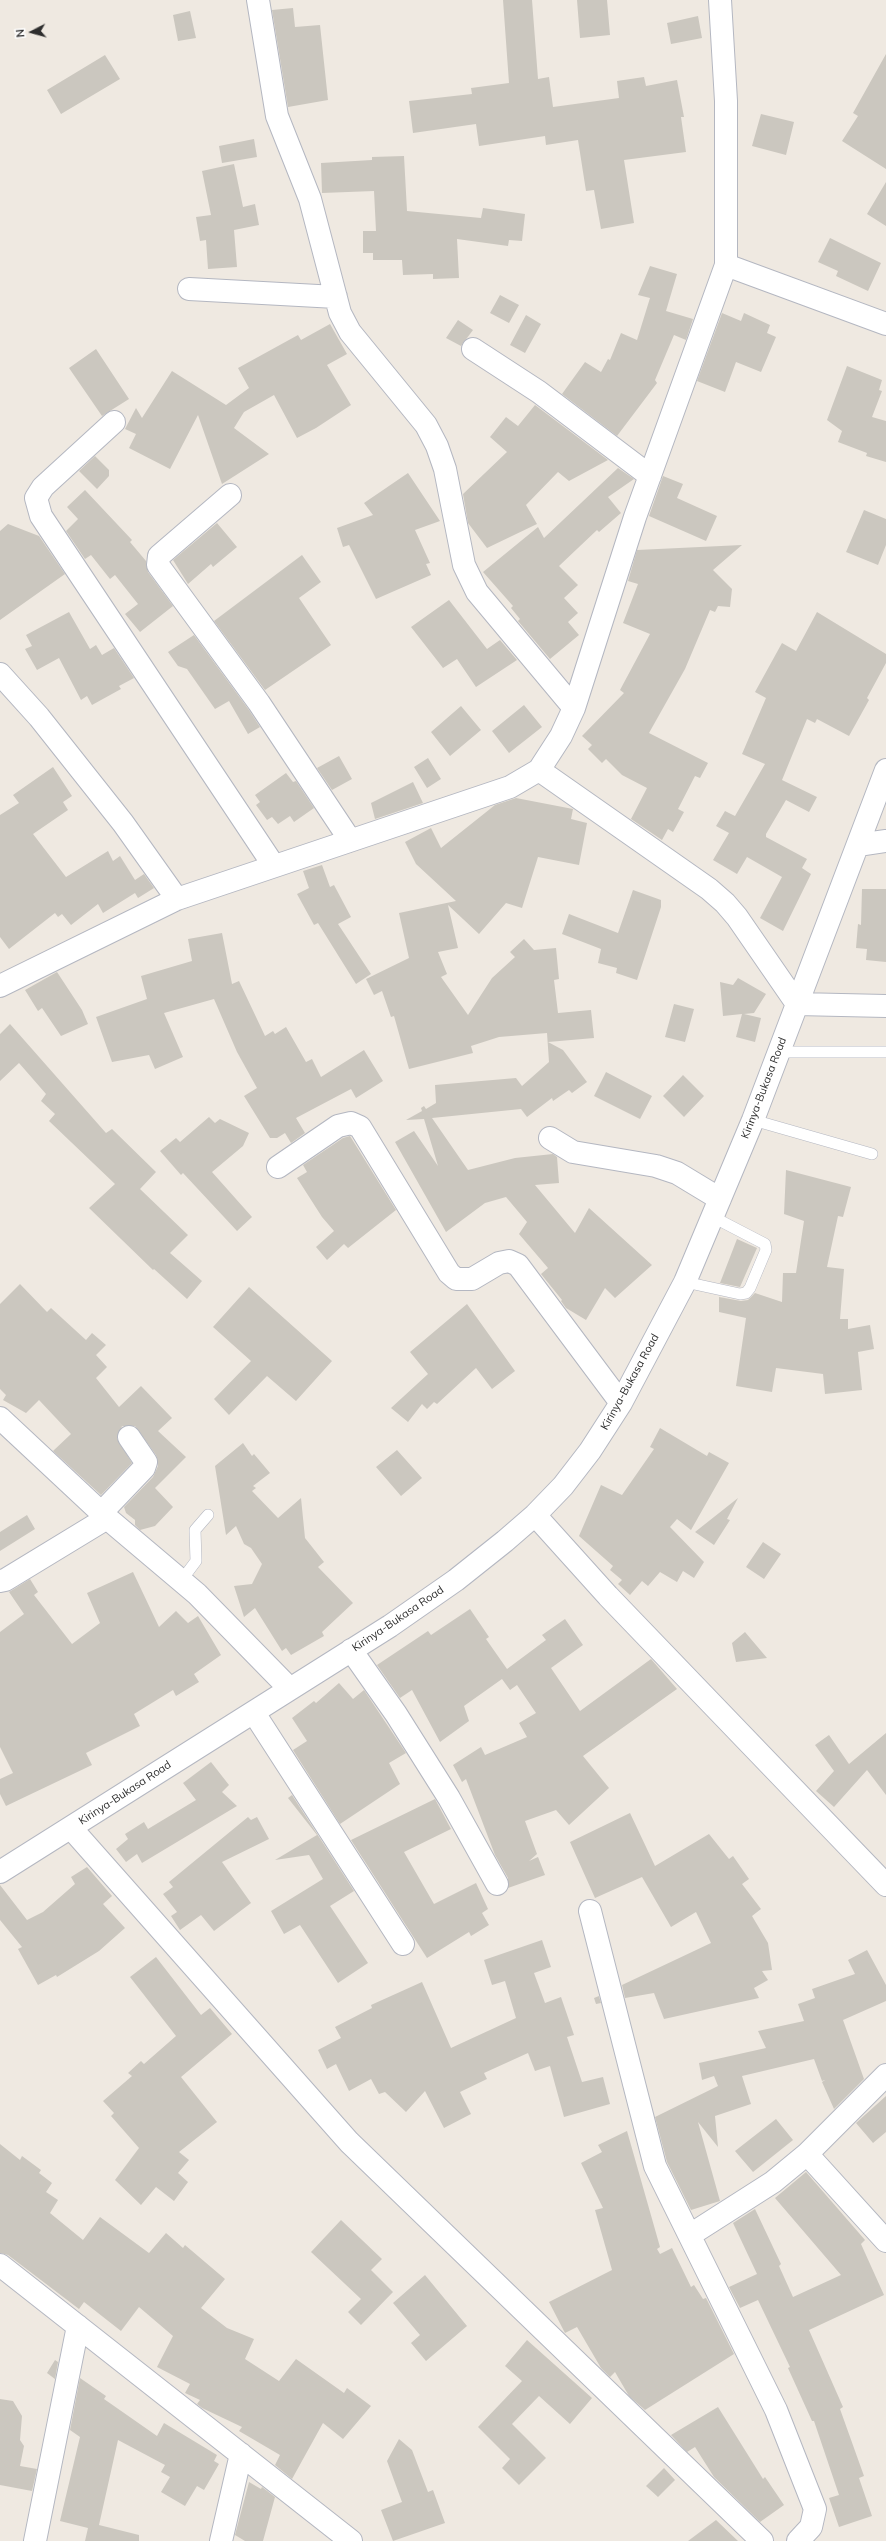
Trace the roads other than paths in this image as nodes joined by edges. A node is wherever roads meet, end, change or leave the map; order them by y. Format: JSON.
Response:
{"nodes":[{"id":1,"x":258,"y":0,"type":"edge"},
{"id":2,"x":720,"y":0,"type":"edge"},
{"id":3,"x":726,"y":265,"type":"junction"},
{"id":4,"x":189,"y":289,"type":"dead end"},
{"id":5,"x":336,"y":297,"type":"junction"},
{"id":6,"x":886,"y":324,"type":"edge"},
{"id":7,"x":473,"y":348,"type":"dead end"},
{"id":8,"x":114,"y":422,"type":"dead end"},
{"id":9,"x":650,"y":476,"type":"junction"},
{"id":10,"x":230,"y":496,"type":"dead end"},
{"id":11,"x":0,"y":674,"type":"edge"},
{"id":12,"x":574,"y":708,"type":"junction"},
{"id":13,"x":539,"y":770,"type":"junction"},
{"id":14,"x":886,"y":770,"type":"edge"},
{"id":15,"x":350,"y":840,"type":"junction"},
{"id":16,"x":886,"y":840,"type":"edge"},
{"id":17,"x":858,"y":845,"type":"junction"},
{"id":18,"x":274,"y":866,"type":"junction"},
{"id":19,"x":176,"y":899,"type":"junction"},
{"id":20,"x":0,"y":986,"type":"edge"},
{"id":21,"x":797,"y":1004,"type":"junction"},
{"id":22,"x":886,"y":1006,"type":"edge"},
{"id":23,"x":778,"y":1052,"type":"junction"},
{"id":24,"x":886,"y":1052,"type":"edge"},
{"id":25,"x":753,"y":1120,"type":"junction"},
{"id":26,"x":550,"y":1138,"type":"dead end"},
{"id":27,"x":872,"y":1154,"type":"dead end"},
{"id":28,"x":278,"y":1167,"type":"dead end"},
{"id":29,"x":717,"y":1208,"type":"junction"},
{"id":30,"x":685,"y":1282,"type":"junction"},
{"id":31,"x":620,"y":1403,"type":"junction"},
{"id":32,"x":0,"y":1418,"type":"edge"},
{"id":33,"x":129,"y":1437,"type":"dead end"},
{"id":34,"x":105,"y":1515,"type":"junction"},
{"id":35,"x":208,"y":1515,"type":"dead end"},
{"id":36,"x":535,"y":1515,"type":"junction"},
{"id":37,"x":0,"y":1581,"type":"edge"},
{"id":38,"x":181,"y":1581,"type":"junction"},
{"id":39,"x":350,"y":1650,"type":"junction"},
{"id":40,"x":290,"y":1690,"type":"junction"},
{"id":41,"x":254,"y":1713,"type":"junction"},
{"id":42,"x":71,"y":1828,"type":"junction"},
{"id":43,"x":0,"y":1872,"type":"edge"},
{"id":44,"x":498,"y":1884,"type":"dead end"},
{"id":45,"x":886,"y":1885,"type":"edge"},
{"id":46,"x":590,"y":1911,"type":"dead end"},
{"id":47,"x":403,"y":1944,"type":"dead end"},
{"id":48,"x":886,"y":2075,"type":"edge"},
{"id":49,"x":807,"y":2154,"type":"junction"},
{"id":50,"x":690,"y":2235,"type":"junction"},
{"id":51,"x":886,"y":2241,"type":"edge"},
{"id":52,"x":0,"y":2265,"type":"edge"},
{"id":53,"x":78,"y":2326,"type":"junction"},
{"id":54,"x":241,"y":2454,"type":"junction"},
{"id":55,"x":35,"y":2541,"type":"edge"},
{"id":56,"x":221,"y":2541,"type":"edge"},
{"id":57,"x":351,"y":2541,"type":"edge"},
{"id":58,"x":762,"y":2541,"type":"edge"},
{"id":59,"x":798,"y":2541,"type":"edge"}],
"edges":[{"from":1,"to":5,"type":"street"},
{"from":2,"to":3,"type":"street"},
{"from":3,"to":6,"type":"street"},
{"from":3,"to":9,"type":"street"},
{"from":4,"to":5,"type":"street"},
{"from":5,"to":12,"type":"street"},
{"from":7,"to":9,"type":"street"},
{"from":8,"to":18,"type":"street"},
{"from":9,"to":12,"type":"street"},
{"from":10,"to":15,"type":"street"},
{"from":11,"to":19,"type":"street"},
{"from":12,"to":13,"type":"street"},
{"from":13,"to":15,"type":"street"},
{"from":13,"to":21,"type":"street"},
{"from":14,"to":17,"type":"street","name":"Kirinya-Bukasa Road"},
{"from":15,"to":18,"type":"street"},
{"from":16,"to":17,"type":"street"},
{"from":17,"to":21,"type":"street","name":"Kirinya-Bukasa Road"},
{"from":18,"to":19,"type":"street"},
{"from":19,"to":20,"type":"street"},
{"from":21,"to":22,"type":"street"},
{"from":21,"to":23,"type":"street","name":"Kirinya-Bukasa Road"},
{"from":23,"to":24,"type":"lane"},
{"from":23,"to":25,"type":"street","name":"Kirinya-Bukasa Road"},
{"from":25,"to":27,"type":"lane"},
{"from":25,"to":29,"type":"street","name":"Kirinya-Bukasa Road"},
{"from":26,"to":29,"type":"street"},
{"from":28,"to":31,"type":"street"},
{"from":29,"to":30,"type":"street","name":"Kirinya-Bukasa Road"},
{"from":29,"to":30,"type":"lane"},
{"from":30,"to":31,"type":"street","name":"Kirinya-Bukasa Road"},
{"from":31,"to":36,"type":"street","name":"Kirinya-Bukasa Road"},
{"from":32,"to":34,"type":"street"},
{"from":33,"to":34,"type":"street"},
{"from":34,"to":37,"type":"street"},
{"from":34,"to":38,"type":"street"},
{"from":35,"to":38,"type":"lane"},
{"from":36,"to":39,"type":"street","name":"Kirinya-Bukasa Road"},
{"from":36,"to":45,"type":"street"},
{"from":38,"to":40,"type":"street"},
{"from":39,"to":40,"type":"street","name":"Kirinya-Bukasa Road"},
{"from":39,"to":44,"type":"street"},
{"from":40,"to":41,"type":"street","name":"Kirinya-Bukasa Road"},
{"from":41,"to":42,"type":"street","name":"Kirinya-Bukasa Road"},
{"from":41,"to":47,"type":"street"},
{"from":42,"to":43,"type":"street","name":"Kirinya-Bukasa Road"},
{"from":42,"to":58,"type":"street"},
{"from":46,"to":50,"type":"street"},
{"from":48,"to":49,"type":"street"},
{"from":49,"to":50,"type":"street"},
{"from":49,"to":51,"type":"street"},
{"from":50,"to":59,"type":"street"},
{"from":52,"to":53,"type":"street"},
{"from":53,"to":54,"type":"street"},
{"from":53,"to":55,"type":"street"},
{"from":54,"to":56,"type":"street"},
{"from":54,"to":57,"type":"street"}]}
